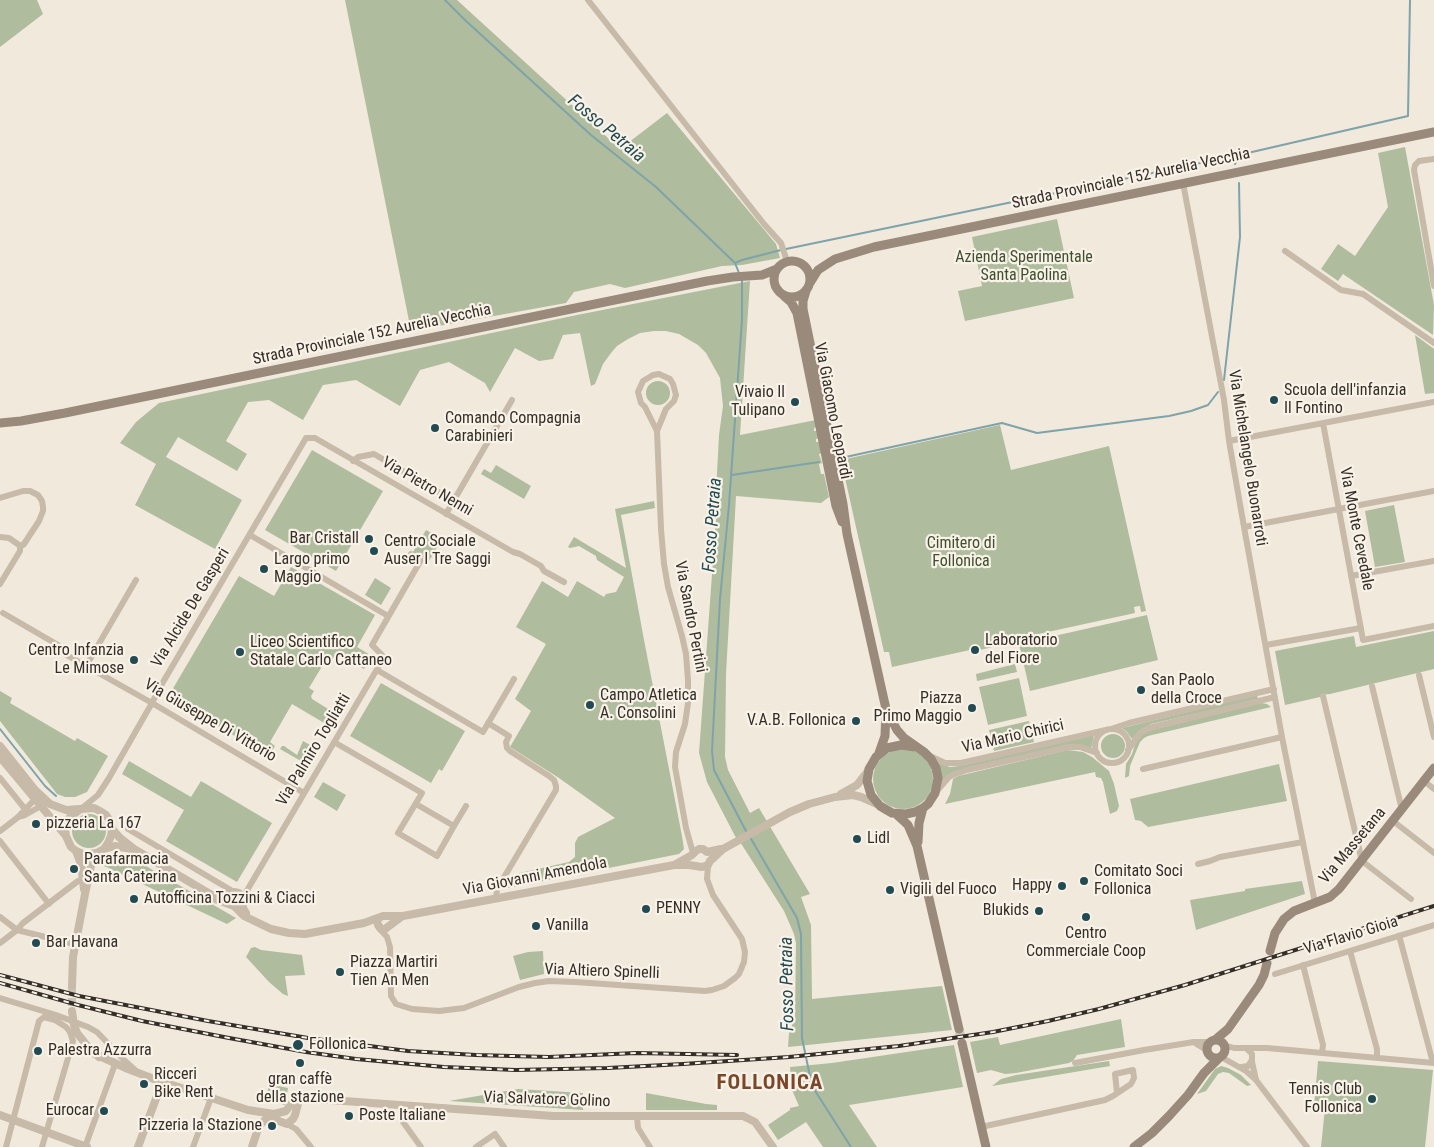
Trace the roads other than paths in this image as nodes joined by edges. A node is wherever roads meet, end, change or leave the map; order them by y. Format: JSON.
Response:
{"nodes":[{"id":1,"x":588,"y":0,"type":"edge"},
{"id":2,"x":1434,"y":132,"type":"edge"},
{"id":3,"x":1434,"y":159,"type":"edge"},
{"id":4,"x":1182,"y":184,"type":"junction"},
{"id":5,"x":1434,"y":240,"type":"edge"},
{"id":6,"x":1426,"y":241,"type":"junction"},
{"id":7,"x":1285,"y":251,"type":"dead end"},
{"id":8,"x":787,"y":259,"type":"junction"},
{"id":9,"x":835,"y":259,"type":"junction"},
{"id":10,"x":798,"y":262,"type":"junction"},
{"id":11,"x":777,"y":269,"type":"junction"},
{"id":12,"x":749,"y":276,"type":"junction"},
{"id":13,"x":1434,"y":286,"type":"edge"},
{"id":14,"x":808,"y":287,"type":"junction"},
{"id":15,"x":776,"y":288,"type":"junction"},
{"id":16,"x":784,"y":296,"type":"junction"},
{"id":17,"x":1434,"y":343,"type":"edge"},
{"id":18,"x":512,"y":400,"type":"dead end"},
{"id":19,"x":1434,"y":402,"type":"edge"},
{"id":20,"x":0,"y":423,"type":"edge"},
{"id":21,"x":1323,"y":423,"type":"junction"},
{"id":22,"x":657,"y":431,"type":"junction"},
{"id":23,"x":308,"y":437,"type":"joint"},
{"id":24,"x":1229,"y":441,"type":"junction"},
{"id":25,"x":353,"y":461,"type":"junction"},
{"id":26,"x":1434,"y":490,"type":"edge"},
{"id":27,"x":0,"y":498,"type":"edge"},
{"id":28,"x":454,"y":500,"type":"junction"},
{"id":29,"x":1338,"y":509,"type":"junction"},
{"id":30,"x":446,"y":514,"type":"junction"},
{"id":31,"x":1244,"y":528,"type":"junction"},
{"id":32,"x":847,"y":534,"type":"junction"},
{"id":33,"x":250,"y":535,"type":"junction"},
{"id":34,"x":0,"y":537,"type":"edge"},
{"id":35,"x":20,"y":547,"type":"junction"},
{"id":36,"x":411,"y":554,"type":"dead end"},
{"id":37,"x":1434,"y":561,"type":"edge"},
{"id":38,"x":1351,"y":576,"type":"junction"},
{"id":39,"x":136,"y":580,"type":"dead end"},
{"id":40,"x":564,"y":582,"type":"dead end"},
{"id":41,"x":0,"y":584,"type":"edge"},
{"id":42,"x":4,"y":613,"type":"dead end"},
{"id":43,"x":388,"y":616,"type":"junction"},
{"id":44,"x":1434,"y":626,"type":"edge"},
{"id":45,"x":1361,"y":628,"type":"junction"},
{"id":46,"x":1266,"y":645,"type":"junction"},
{"id":47,"x":86,"y":666,"type":"junction"},
{"id":48,"x":377,"y":670,"type":"junction"},
{"id":49,"x":1419,"y":675,"type":"dead end"},
{"id":50,"x":514,"y":679,"type":"dead end"},
{"id":51,"x":1372,"y":686,"type":"dead end"},
{"id":52,"x":1274,"y":689,"type":"junction"},
{"id":53,"x":1323,"y":696,"type":"dead end"},
{"id":54,"x":1275,"y":697,"type":"junction"},
{"id":55,"x":152,"y":703,"type":"junction"},
{"id":56,"x":886,"y":709,"type":"junction"},
{"id":57,"x":488,"y":723,"type":"junction"},
{"id":58,"x":1109,"y":730,"type":"junction"},
{"id":59,"x":1282,"y":737,"type":"junction"},
{"id":60,"x":1434,"y":737,"type":"edge"},
{"id":61,"x":334,"y":742,"type":"junction"},
{"id":62,"x":0,"y":746,"type":"edge"},
{"id":63,"x":915,"y":747,"type":"junction"},
{"id":64,"x":1128,"y":750,"type":"junction"},
{"id":65,"x":879,"y":753,"type":"junction"},
{"id":66,"x":1097,"y":753,"type":"junction"},
{"id":67,"x":928,"y":755,"type":"junction"},
{"id":68,"x":0,"y":757,"type":"edge"},
{"id":69,"x":1434,"y":768,"type":"edge"},
{"id":70,"x":869,"y":769,"type":"junction"},
{"id":71,"x":1143,"y":769,"type":"dead end"},
{"id":72,"x":0,"y":778,"type":"edge"},
{"id":73,"x":1424,"y":781,"type":"junction"},
{"id":74,"x":1434,"y":789,"type":"edge"},
{"id":75,"x":304,"y":793,"type":"junction"},
{"id":76,"x":935,"y":793,"type":"junction"},
{"id":77,"x":98,"y":795,"type":"junction"},
{"id":78,"x":835,"y":796,"type":"junction"},
{"id":79,"x":37,"y":797,"type":"junction"},
{"id":80,"x":416,"y":804,"type":"junction"},
{"id":81,"x":876,"y":804,"type":"junction"},
{"id":82,"x":41,"y":806,"type":"junction"},
{"id":83,"x":466,"y":806,"type":"dead end"},
{"id":84,"x":923,"y":808,"type":"junction"},
{"id":85,"x":25,"y":809,"type":"junction"},
{"id":86,"x":81,"y":809,"type":"junction"},
{"id":87,"x":1402,"y":810,"type":"junction"},
{"id":88,"x":100,"y":811,"type":"junction"},
{"id":89,"x":896,"y":814,"type":"junction"},
{"id":90,"x":17,"y":818,"type":"junction"},
{"id":91,"x":1393,"y":821,"type":"junction"},
{"id":92,"x":454,"y":826,"type":"junction"},
{"id":93,"x":112,"y":829,"type":"junction"},
{"id":94,"x":128,"y":830,"type":"dead end"},
{"id":95,"x":0,"y":831,"type":"edge"},
{"id":96,"x":66,"y":836,"type":"junction"},
{"id":97,"x":688,"y":836,"type":"junction"},
{"id":98,"x":142,"y":838,"type":"junction"},
{"id":99,"x":0,"y":841,"type":"edge"},
{"id":100,"x":1303,"y":842,"type":"junction"},
{"id":101,"x":917,"y":846,"type":"junction"},
{"id":102,"x":130,"y":847,"type":"junction"},
{"id":103,"x":723,"y":849,"type":"junction"},
{"id":104,"x":705,"y":850,"type":"junction"},
{"id":105,"x":76,"y":851,"type":"junction"},
{"id":106,"x":100,"y":851,"type":"junction"},
{"id":107,"x":1434,"y":853,"type":"edge"},
{"id":108,"x":692,"y":854,"type":"junction"},
{"id":109,"x":1362,"y":861,"type":"junction"},
{"id":110,"x":709,"y":863,"type":"junction"},
{"id":111,"x":1198,"y":864,"type":"dead end"},
{"id":112,"x":674,"y":865,"type":"junction"},
{"id":113,"x":695,"y":865,"type":"junction"},
{"id":114,"x":83,"y":879,"type":"junction"},
{"id":115,"x":249,"y":886,"type":"junction"},
{"id":116,"x":233,"y":893,"type":"junction"},
{"id":117,"x":85,"y":894,"type":"junction"},
{"id":118,"x":210,"y":894,"type":"junction"},
{"id":119,"x":496,"y":898,"type":"junction"},
{"id":120,"x":1411,"y":899,"type":"dead end"},
{"id":121,"x":237,"y":903,"type":"junction"},
{"id":122,"x":1315,"y":903,"type":"junction"},
{"id":123,"x":48,"y":904,"type":"junction"},
{"id":124,"x":402,"y":916,"type":"junction"},
{"id":125,"x":0,"y":917,"type":"edge"},
{"id":126,"x":382,"y":917,"type":"junction"},
{"id":127,"x":364,"y":923,"type":"junction"},
{"id":128,"x":390,"y":925,"type":"junction"},
{"id":129,"x":1434,"y":925,"type":"edge"},
{"id":130,"x":379,"y":927,"type":"junction"},
{"id":131,"x":18,"y":930,"type":"junction"},
{"id":132,"x":1398,"y":936,"type":"junction"},
{"id":133,"x":0,"y":943,"type":"edge"},
{"id":134,"x":70,"y":943,"type":"dead end"},
{"id":135,"x":1350,"y":950,"type":"junction"},
{"id":136,"x":1270,"y":951,"type":"dead end"},
{"id":137,"x":1267,"y":963,"type":"dead end"},
{"id":138,"x":1303,"y":965,"type":"junction"},
{"id":139,"x":1275,"y":974,"type":"dead end"},
{"id":140,"x":72,"y":986,"type":"tunnel mouth"},
{"id":141,"x":0,"y":998,"type":"edge"},
{"id":142,"x":72,"y":1011,"type":"tunnel mouth"},
{"id":143,"x":959,"y":1029,"type":"tunnel mouth"},
{"id":144,"x":962,"y":1043,"type":"tunnel mouth"},
{"id":145,"x":1215,"y":1046,"type":"junction"},
{"id":146,"x":1273,"y":1048,"type":"junction"},
{"id":147,"x":1247,"y":1049,"type":"junction"},
{"id":148,"x":1322,"y":1053,"type":"junction"},
{"id":149,"x":95,"y":1054,"type":"junction"},
{"id":150,"x":1220,"y":1057,"type":"junction"},
{"id":151,"x":1377,"y":1058,"type":"junction"},
{"id":152,"x":1252,"y":1060,"type":"junction"},
{"id":153,"x":1075,"y":1063,"type":"dead end"},
{"id":154,"x":1433,"y":1063,"type":"edge"},
{"id":155,"x":114,"y":1067,"type":"junction"},
{"id":156,"x":1240,"y":1068,"type":"junction"},
{"id":157,"x":1204,"y":1073,"type":"junction"},
{"id":158,"x":142,"y":1075,"type":"junction"},
{"id":159,"x":154,"y":1079,"type":"junction"},
{"id":160,"x":1256,"y":1080,"type":"junction"},
{"id":161,"x":173,"y":1085,"type":"junction"},
{"id":162,"x":160,"y":1088,"type":"junction"},
{"id":163,"x":1117,"y":1093,"type":"dead end"},
{"id":164,"x":211,"y":1098,"type":"junction"},
{"id":165,"x":298,"y":1101,"type":"junction"},
{"id":166,"x":248,"y":1110,"type":"junction"},
{"id":167,"x":285,"y":1112,"type":"junction"},
{"id":168,"x":0,"y":1116,"type":"edge"},
{"id":169,"x":637,"y":1117,"type":"junction"},
{"id":170,"x":13,"y":1120,"type":"junction"},
{"id":171,"x":403,"y":1122,"type":"dead end"},
{"id":172,"x":287,"y":1124,"type":"junction"},
{"id":173,"x":259,"y":1126,"type":"junction"},
{"id":174,"x":981,"y":1127,"type":"junction"},
{"id":175,"x":46,"y":1132,"type":"junction"},
{"id":176,"x":6,"y":1147,"type":"edge"},
{"id":177,"x":42,"y":1147,"type":"edge"},
{"id":178,"x":86,"y":1147,"type":"edge"},
{"id":179,"x":138,"y":1147,"type":"edge"},
{"id":180,"x":193,"y":1147,"type":"edge"},
{"id":181,"x":252,"y":1147,"type":"edge"},
{"id":182,"x":311,"y":1147,"type":"edge"},
{"id":183,"x":421,"y":1147,"type":"edge"},
{"id":184,"x":476,"y":1147,"type":"edge"},
{"id":185,"x":504,"y":1147,"type":"edge"},
{"id":186,"x":650,"y":1147,"type":"edge"},
{"id":187,"x":773,"y":1147,"type":"edge"},
{"id":188,"x":986,"y":1147,"type":"edge"},
{"id":189,"x":1134,"y":1147,"type":"edge"},
{"id":190,"x":1307,"y":1147,"type":"edge"}],
"edges":[{"from":1,"to":8,"type":"street"},
{"from":2,"to":4,"type":"main road","name":"Strada Provinciale 152 Aurelia Vecchia"},
{"from":3,"to":6,"type":"street"},
{"from":4,"to":9,"type":"main road","name":"Strada Provinciale 152 Aurelia Vecchia"},
{"from":4,"to":24,"type":"street","name":"Via Michelangelo Buonarroti"},
{"from":5,"to":6,"type":"street"},
{"from":6,"to":13,"type":"street"},
{"from":7,"to":17,"type":"street"},
{"from":8,"to":10,"type":"main road","name":"Strada Provinciale 152 Aurelia Vecchia"},
{"from":8,"to":11,"type":"main road","name":"Strada Provinciale 152 Aurelia Vecchia"},
{"from":9,"to":10,"type":"main road","name":"Strada Provinciale 152 Aurelia Vecchia"},
{"from":9,"to":14,"type":"main road","name":"Strada Provinciale 152 Aurelia Vecchia"},
{"from":10,"to":14,"type":"main road"},
{"from":11,"to":12,"type":"main road","name":"Strada Provinciale 152 Aurelia Vecchia"},
{"from":11,"to":15,"type":"main road"},
{"from":12,"to":15,"type":"main road","name":"Strada Provinciale 152 Aurelia Vecchia"},
{"from":12,"to":20,"type":"main road","name":"Strada Provinciale 152 Aurelia Vecchia"},
{"from":14,"to":16,"type":"main road"},
{"from":14,"to":32,"type":"main road","name":"Via Giacomo Leopardi"},
{"from":15,"to":16,"type":"main road","name":"Strada Provinciale 152 Aurelia Vecchia"},
{"from":16,"to":32,"type":"main road","name":"Via Giacomo Leopardi"},
{"from":18,"to":28,"type":"street"},
{"from":19,"to":21,"type":"street"},
{"from":21,"to":24,"type":"street"},
{"from":21,"to":29,"type":"street","name":"Via Monte Cevedale"},
{"from":22,"to":22,"type":"street","name":"Via Sandro Pertini"},
{"from":22,"to":97,"type":"street","name":"Via Sandro Pertini"},
{"from":23,"to":25,"type":"street","name":"Via Pietro Nenni"},
{"from":23,"to":33,"type":"street","name":"Via Alcide De Gasperi"},
{"from":24,"to":31,"type":"street","name":"Via Michelangelo Buonarroti"},
{"from":25,"to":28,"type":"street","name":"Via Pietro Nenni"},
{"from":25,"to":30,"type":"street","name":"Via Pietro Nenni"},
{"from":26,"to":29,"type":"street"},
{"from":27,"to":35,"type":"street"},
{"from":28,"to":30,"type":"street"},
{"from":29,"to":31,"type":"street"},
{"from":29,"to":38,"type":"street","name":"Via Monte Cevedale"},
{"from":30,"to":40,"type":"street","name":"Via Pietro Nenni"},
{"from":31,"to":46,"type":"street","name":"Via Michelangelo Buonarroti"},
{"from":32,"to":56,"type":"main road","name":"Via Giacomo Leopardi"},
{"from":33,"to":43,"type":"street"},
{"from":33,"to":55,"type":"street","name":"Via Alcide De Gasperi"},
{"from":34,"to":35,"type":"street"},
{"from":35,"to":41,"type":"street"},
{"from":36,"to":43,"type":"street"},
{"from":37,"to":38,"type":"street"},
{"from":38,"to":45,"type":"street","name":"Via Monte Cevedale"},
{"from":39,"to":47,"type":"street"},
{"from":42,"to":47,"type":"street","name":"Via Giuseppe Di Vittorio"},
{"from":43,"to":48,"type":"street"},
{"from":44,"to":45,"type":"street","name":"Via Monte Cevedale"},
{"from":45,"to":46,"type":"street"},
{"from":46,"to":52,"type":"street","name":"Via Michelangelo Buonarroti"},
{"from":47,"to":55,"type":"street","name":"Via Giuseppe Di Vittorio"},
{"from":48,"to":57,"type":"street"},
{"from":48,"to":61,"type":"street","name":"Via Palmiro Togliatti"},
{"from":49,"to":60,"type":"street"},
{"from":50,"to":57,"type":"street"},
{"from":51,"to":87,"type":"street"},
{"from":52,"to":54,"type":"street","name":"Via Michelangelo Buonarroti"},
{"from":52,"to":58,"type":"street","name":"Via Mario Chirici"},
{"from":53,"to":109,"type":"street"},
{"from":54,"to":59,"type":"street","name":"Via Michelangelo Buonarroti"},
{"from":54,"to":64,"type":"street","name":"Via Mario Chirici"},
{"from":55,"to":75,"type":"street","name":"Via Giuseppe Di Vittorio"},
{"from":55,"to":77,"type":"street","name":"Via Alcide De Gasperi"},
{"from":56,"to":63,"type":"main road","name":"Via Giacomo Leopardi"},
{"from":56,"to":65,"type":"main road","name":"Via Giacomo Leopardi"},
{"from":57,"to":119,"type":"street"},
{"from":58,"to":64,"type":"street"},
{"from":58,"to":66,"type":"street"},
{"from":58,"to":67,"type":"street","name":"Via Mario Chirici"},
{"from":59,"to":71,"type":"street"},
{"from":59,"to":100,"type":"street","name":"Via Michelangelo Buonarroti"},
{"from":61,"to":75,"type":"street","name":"Via Palmiro Togliatti"},
{"from":61,"to":80,"type":"street"},
{"from":62,"to":79,"type":"street"},
{"from":63,"to":65,"type":"main road"},
{"from":63,"to":67,"type":"main road","name":"Via Giacomo Leopardi"},
{"from":64,"to":66,"type":"street","name":"Via Mario Chirici"},
{"from":65,"to":70,"type":"main road","name":"Via Giacomo Leopardi"},
{"from":66,"to":76,"type":"street","name":"Via Mario Chirici"},
{"from":67,"to":76,"type":"main road"},
{"from":68,"to":79,"type":"street"},
{"from":69,"to":73,"type":"main road","name":"Via Massetana"},
{"from":70,"to":78,"type":"street","name":"Via Giovanni Amendola"},
{"from":70,"to":81,"type":"main road"},
{"from":72,"to":85,"type":"street"},
{"from":73,"to":74,"type":"street"},
{"from":73,"to":87,"type":"main road","name":"Via Massetana"},
{"from":75,"to":115,"type":"street","name":"Via Palmiro Togliatti"},
{"from":76,"to":84,"type":"main road"},
{"from":77,"to":86,"type":"street","name":"Via Alcide De Gasperi"},
{"from":77,"to":88,"type":"street"},
{"from":78,"to":81,"type":"street","name":"Via Giovanni Amendola"},
{"from":78,"to":103,"type":"street","name":"Via Giovanni Amendola"},
{"from":79,"to":82,"type":"street"},
{"from":79,"to":85,"type":"street"},
{"from":79,"to":86,"type":"street"},
{"from":80,"to":92,"type":"street"},
{"from":80,"to":92,"type":"street"},
{"from":81,"to":89,"type":"main road"},
{"from":82,"to":90,"type":"street"},
{"from":82,"to":96,"type":"street"},
{"from":83,"to":92,"type":"street"},
{"from":84,"to":89,"type":"main road"},
{"from":84,"to":101,"type":"main road"},
{"from":85,"to":90,"type":"street"},
{"from":86,"to":88,"type":"street"},
{"from":86,"to":96,"type":"street"},
{"from":87,"to":91,"type":"main road","name":"Via Massetana"},
{"from":88,"to":93,"type":"street"},
{"from":89,"to":101,"type":"main road"},
{"from":90,"to":95,"type":"street"},
{"from":91,"to":107,"type":"street"},
{"from":91,"to":109,"type":"main road","name":"Via Massetana"},
{"from":93,"to":102,"type":"street"},
{"from":93,"to":106,"type":"street"},
{"from":94,"to":98,"type":"street","name":"Via Giovanni Amendola"},
{"from":96,"to":105,"type":"street"},
{"from":97,"to":104,"type":"street"},
{"from":97,"to":108,"type":"street","name":"Via Sandro Pertini"},
{"from":98,"to":102,"type":"street"},
{"from":98,"to":116,"type":"street","name":"Via Giovanni Amendola"},
{"from":99,"to":123,"type":"street"},
{"from":100,"to":111,"type":"street"},
{"from":100,"to":122,"type":"street","name":"Via Michelangelo Buonarroti"},
{"from":101,"to":143,"type":"main road"},
{"from":102,"to":106,"type":"street"},
{"from":102,"to":118,"type":"street"},
{"from":103,"to":104,"type":"street","name":"Via Giovanni Amendola"},
{"from":103,"to":110,"type":"street","name":"Via Giovanni Amendola"},
{"from":104,"to":108,"type":"street","name":"Via Giovanni Amendola"},
{"from":104,"to":110,"type":"street"},
{"from":105,"to":106,"type":"street"},
{"from":105,"to":114,"type":"street"},
{"from":106,"to":117,"type":"street"},
{"from":108,"to":112,"type":"street","name":"Via Giovanni Amendola"},
{"from":108,"to":113,"type":"street"},
{"from":109,"to":120,"type":"street"},
{"from":109,"to":122,"type":"main road","name":"Via Massetana"},
{"from":110,"to":113,"type":"street","name":"Via Giovanni Amendola"},
{"from":110,"to":130,"type":"street","name":"Via Altiero Spinelli"},
{"from":112,"to":113,"type":"street","name":"Via Giovanni Amendola"},
{"from":112,"to":119,"type":"street","name":"Via Giovanni Amendola"},
{"from":114,"to":117,"type":"street"},
{"from":114,"to":123,"type":"street"},
{"from":115,"to":116,"type":"street"},
{"from":115,"to":121,"type":"street","name":"Via Palmiro Togliatti"},
{"from":116,"to":118,"type":"street"},
{"from":116,"to":121,"type":"street","name":"Via Giovanni Amendola"},
{"from":116,"to":121,"type":"street","name":"Via Giovanni Amendola"},
{"from":117,"to":140,"type":"street"},
{"from":118,"to":121,"type":"street"},
{"from":119,"to":124,"type":"street","name":"Via Giovanni Amendola"},
{"from":121,"to":127,"type":"street","name":"Via Giovanni Amendola"},
{"from":122,"to":136,"type":"main road","name":"Via Massetana"},
{"from":123,"to":131,"type":"street"},
{"from":124,"to":126,"type":"street","name":"Via Giovanni Amendola"},
{"from":124,"to":128,"type":"street","name":"Via Giovanni Amendola"},
{"from":125,"to":131,"type":"street"},
{"from":126,"to":127,"type":"street","name":"Via Giovanni Amendola"},
{"from":126,"to":128,"type":"street"},
{"from":126,"to":130,"type":"street"},
{"from":127,"to":130,"type":"street","name":"Via Giovanni Amendola"},
{"from":128,"to":130,"type":"street","name":"Via Giovanni Amendola"},
{"from":129,"to":132,"type":"street","name":"Via Flavio Gioia"},
{"from":131,"to":133,"type":"street"},
{"from":131,"to":134,"type":"street"},
{"from":132,"to":135,"type":"street","name":"Via Flavio Gioia"},
{"from":132,"to":154,"type":"street"},
{"from":135,"to":138,"type":"street","name":"Via Flavio Gioia"},
{"from":135,"to":151,"type":"street"},
{"from":137,"to":145,"type":"main road"},
{"from":138,"to":139,"type":"street","name":"Via Flavio Gioia"},
{"from":138,"to":148,"type":"street"},
{"from":141,"to":158,"type":"street"},
{"from":142,"to":149,"type":"street"},
{"from":144,"to":174,"type":"main road"},
{"from":145,"to":147,"type":"street"},
{"from":145,"to":150,"type":"main road"},
{"from":145,"to":150,"type":"main road"},
{"from":145,"to":153,"type":"street"},
{"from":145,"to":157,"type":"main road"},
{"from":146,"to":147,"type":"street"},
{"from":146,"to":148,"type":"street"},
{"from":146,"to":152,"type":"street"},
{"from":147,"to":152,"type":"street"},
{"from":148,"to":151,"type":"street"},
{"from":149,"to":155,"type":"street"},
{"from":149,"to":158,"type":"street"},
{"from":150,"to":156,"type":"street"},
{"from":150,"to":157,"type":"main road"},
{"from":151,"to":154,"type":"street"},
{"from":152,"to":156,"type":"street"},
{"from":152,"to":160,"type":"street"},
{"from":155,"to":158,"type":"street"},
{"from":155,"to":178,"type":"street"},
{"from":156,"to":160,"type":"street"},
{"from":157,"to":189,"type":"main road"},
{"from":158,"to":159,"type":"street"},
{"from":159,"to":161,"type":"street"},
{"from":159,"to":162,"type":"street"},
{"from":160,"to":190,"type":"street"},
{"from":161,"to":162,"type":"street"},
{"from":161,"to":164,"type":"street"},
{"from":162,"to":179,"type":"street"},
{"from":163,"to":174,"type":"street"},
{"from":164,"to":166,"type":"street"},
{"from":164,"to":180,"type":"street"},
{"from":165,"to":167,"type":"street"},
{"from":165,"to":169,"type":"street","name":"Via Salvatore Golino"},
{"from":165,"to":172,"type":"street"},
{"from":166,"to":167,"type":"street"},
{"from":166,"to":173,"type":"street"},
{"from":167,"to":172,"type":"street"},
{"from":168,"to":170,"type":"street"},
{"from":169,"to":186,"type":"street"},
{"from":169,"to":187,"type":"street","name":"Via Salvatore Golino"},
{"from":170,"to":175,"type":"street"},
{"from":170,"to":175,"type":"street"},
{"from":170,"to":176,"type":"street"},
{"from":171,"to":183,"type":"street"},
{"from":172,"to":173,"type":"street"},
{"from":172,"to":182,"type":"street"},
{"from":173,"to":181,"type":"street"},
{"from":174,"to":188,"type":"main road"},
{"from":175,"to":177,"type":"street"},
{"from":175,"to":178,"type":"street"},
{"from":184,"to":185,"type":"street"}]}
